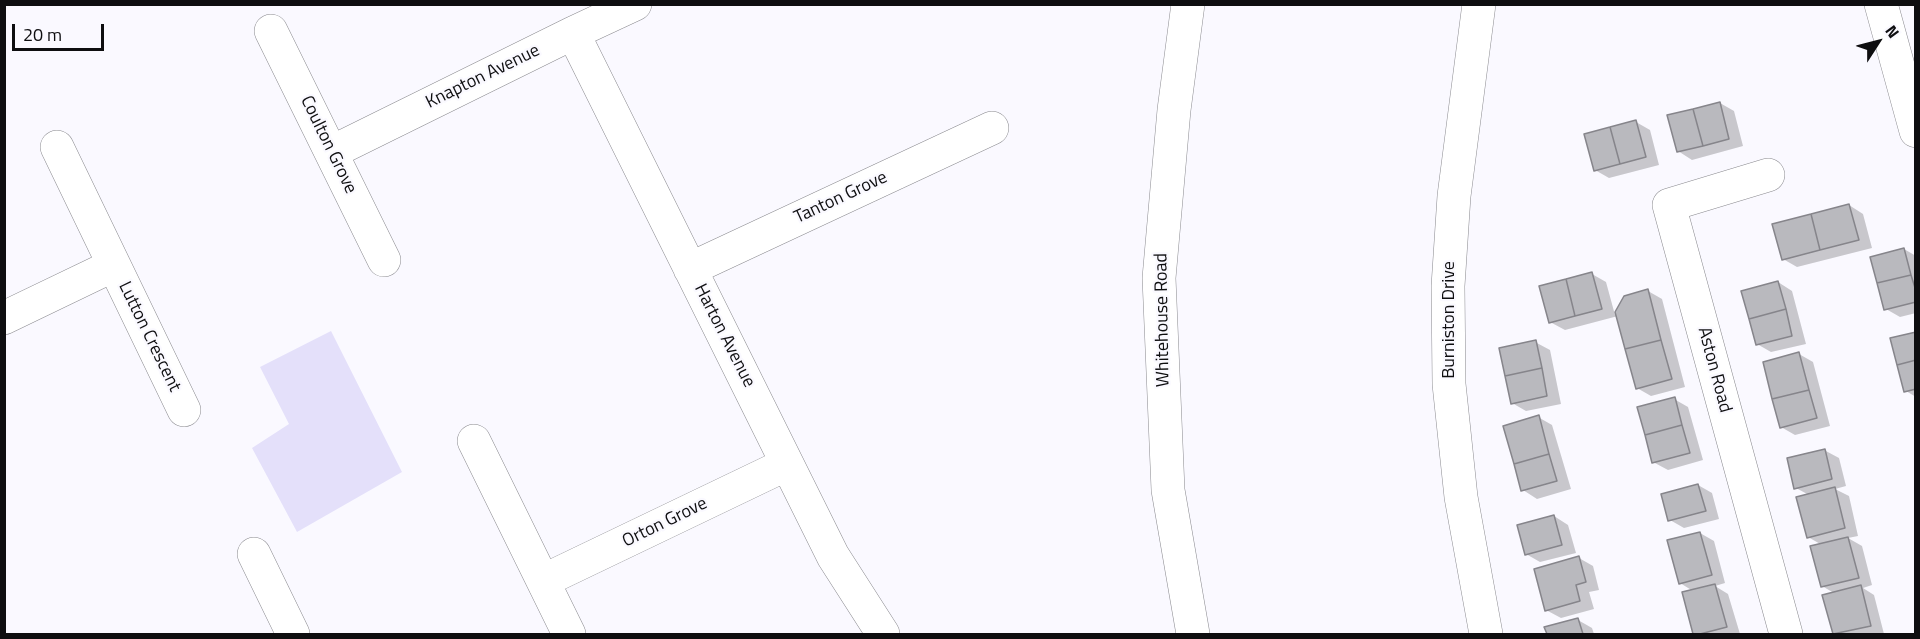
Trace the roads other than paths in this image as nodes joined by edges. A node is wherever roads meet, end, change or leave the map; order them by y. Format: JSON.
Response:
{"nodes":[{"id":1,"x":635,"y":4,"type":"edge"},
{"id":2,"x":1188,"y":4,"type":"edge"},
{"id":3,"x":1479,"y":4,"type":"edge"},
{"id":4,"x":1881,"y":4,"type":"edge"},
{"id":5,"x":271,"y":32,"type":"dead end"},
{"id":6,"x":573,"y":33,"type":"junction"},
{"id":7,"x":992,"y":128,"type":"dead end"},
{"id":8,"x":1916,"y":131,"type":"edge"},
{"id":9,"x":57,"y":147,"type":"dead end"},
{"id":10,"x":332,"y":152,"type":"junction"},
{"id":11,"x":1768,"y":176,"type":"dead end"},
{"id":12,"x":384,"y":260,"type":"dead end"},
{"id":13,"x":114,"y":265,"type":"junction"},
{"id":14,"x":690,"y":269,"type":"junction"},
{"id":15,"x":4,"y":318,"type":"edge"},
{"id":16,"x":184,"y":410,"type":"dead end"},
{"id":17,"x":474,"y":441,"type":"dead end"},
{"id":18,"x":787,"y":464,"type":"junction"},
{"id":19,"x":254,"y":554,"type":"dead end"},
{"id":20,"x":543,"y":581,"type":"junction"},
{"id":21,"x":1188,"y":632,"type":"edge"},
{"id":22,"x":293,"y":634,"type":"edge"},
{"id":23,"x":569,"y":634,"type":"edge"},
{"id":24,"x":883,"y":634,"type":"edge"},
{"id":25,"x":1486,"y":634,"type":"edge"},
{"id":26,"x":1786,"y":634,"type":"edge"}],
"edges":[{"from":1,"to":6,"type":"street","name":"Knapton Avenue"},
{"from":2,"to":21,"type":"street","name":"Whitehouse Road"},
{"from":3,"to":25,"type":"street","name":"Burniston Drive"},
{"from":4,"to":8,"type":"street"},
{"from":5,"to":10,"type":"street","name":"Coulton Grove"},
{"from":6,"to":10,"type":"street","name":"Knapton Avenue"},
{"from":6,"to":14,"type":"street","name":"Harton Avenue"},
{"from":7,"to":14,"type":"street","name":"Tanton Grove"},
{"from":9,"to":13,"type":"street","name":"Lutton Crescent"},
{"from":10,"to":12,"type":"street","name":"Coulton Grove"},
{"from":11,"to":26,"type":"street","name":"Aston Road"},
{"from":13,"to":15,"type":"street","name":"Lutton Crescent"},
{"from":13,"to":16,"type":"street","name":"Lutton Crescent"},
{"from":14,"to":18,"type":"street","name":"Harton Avenue"},
{"from":17,"to":20,"type":"street"},
{"from":18,"to":20,"type":"street","name":"Orton Grove"},
{"from":18,"to":24,"type":"street","name":"Harton Avenue"},
{"from":19,"to":22,"type":"street"},
{"from":20,"to":23,"type":"street"}]}
